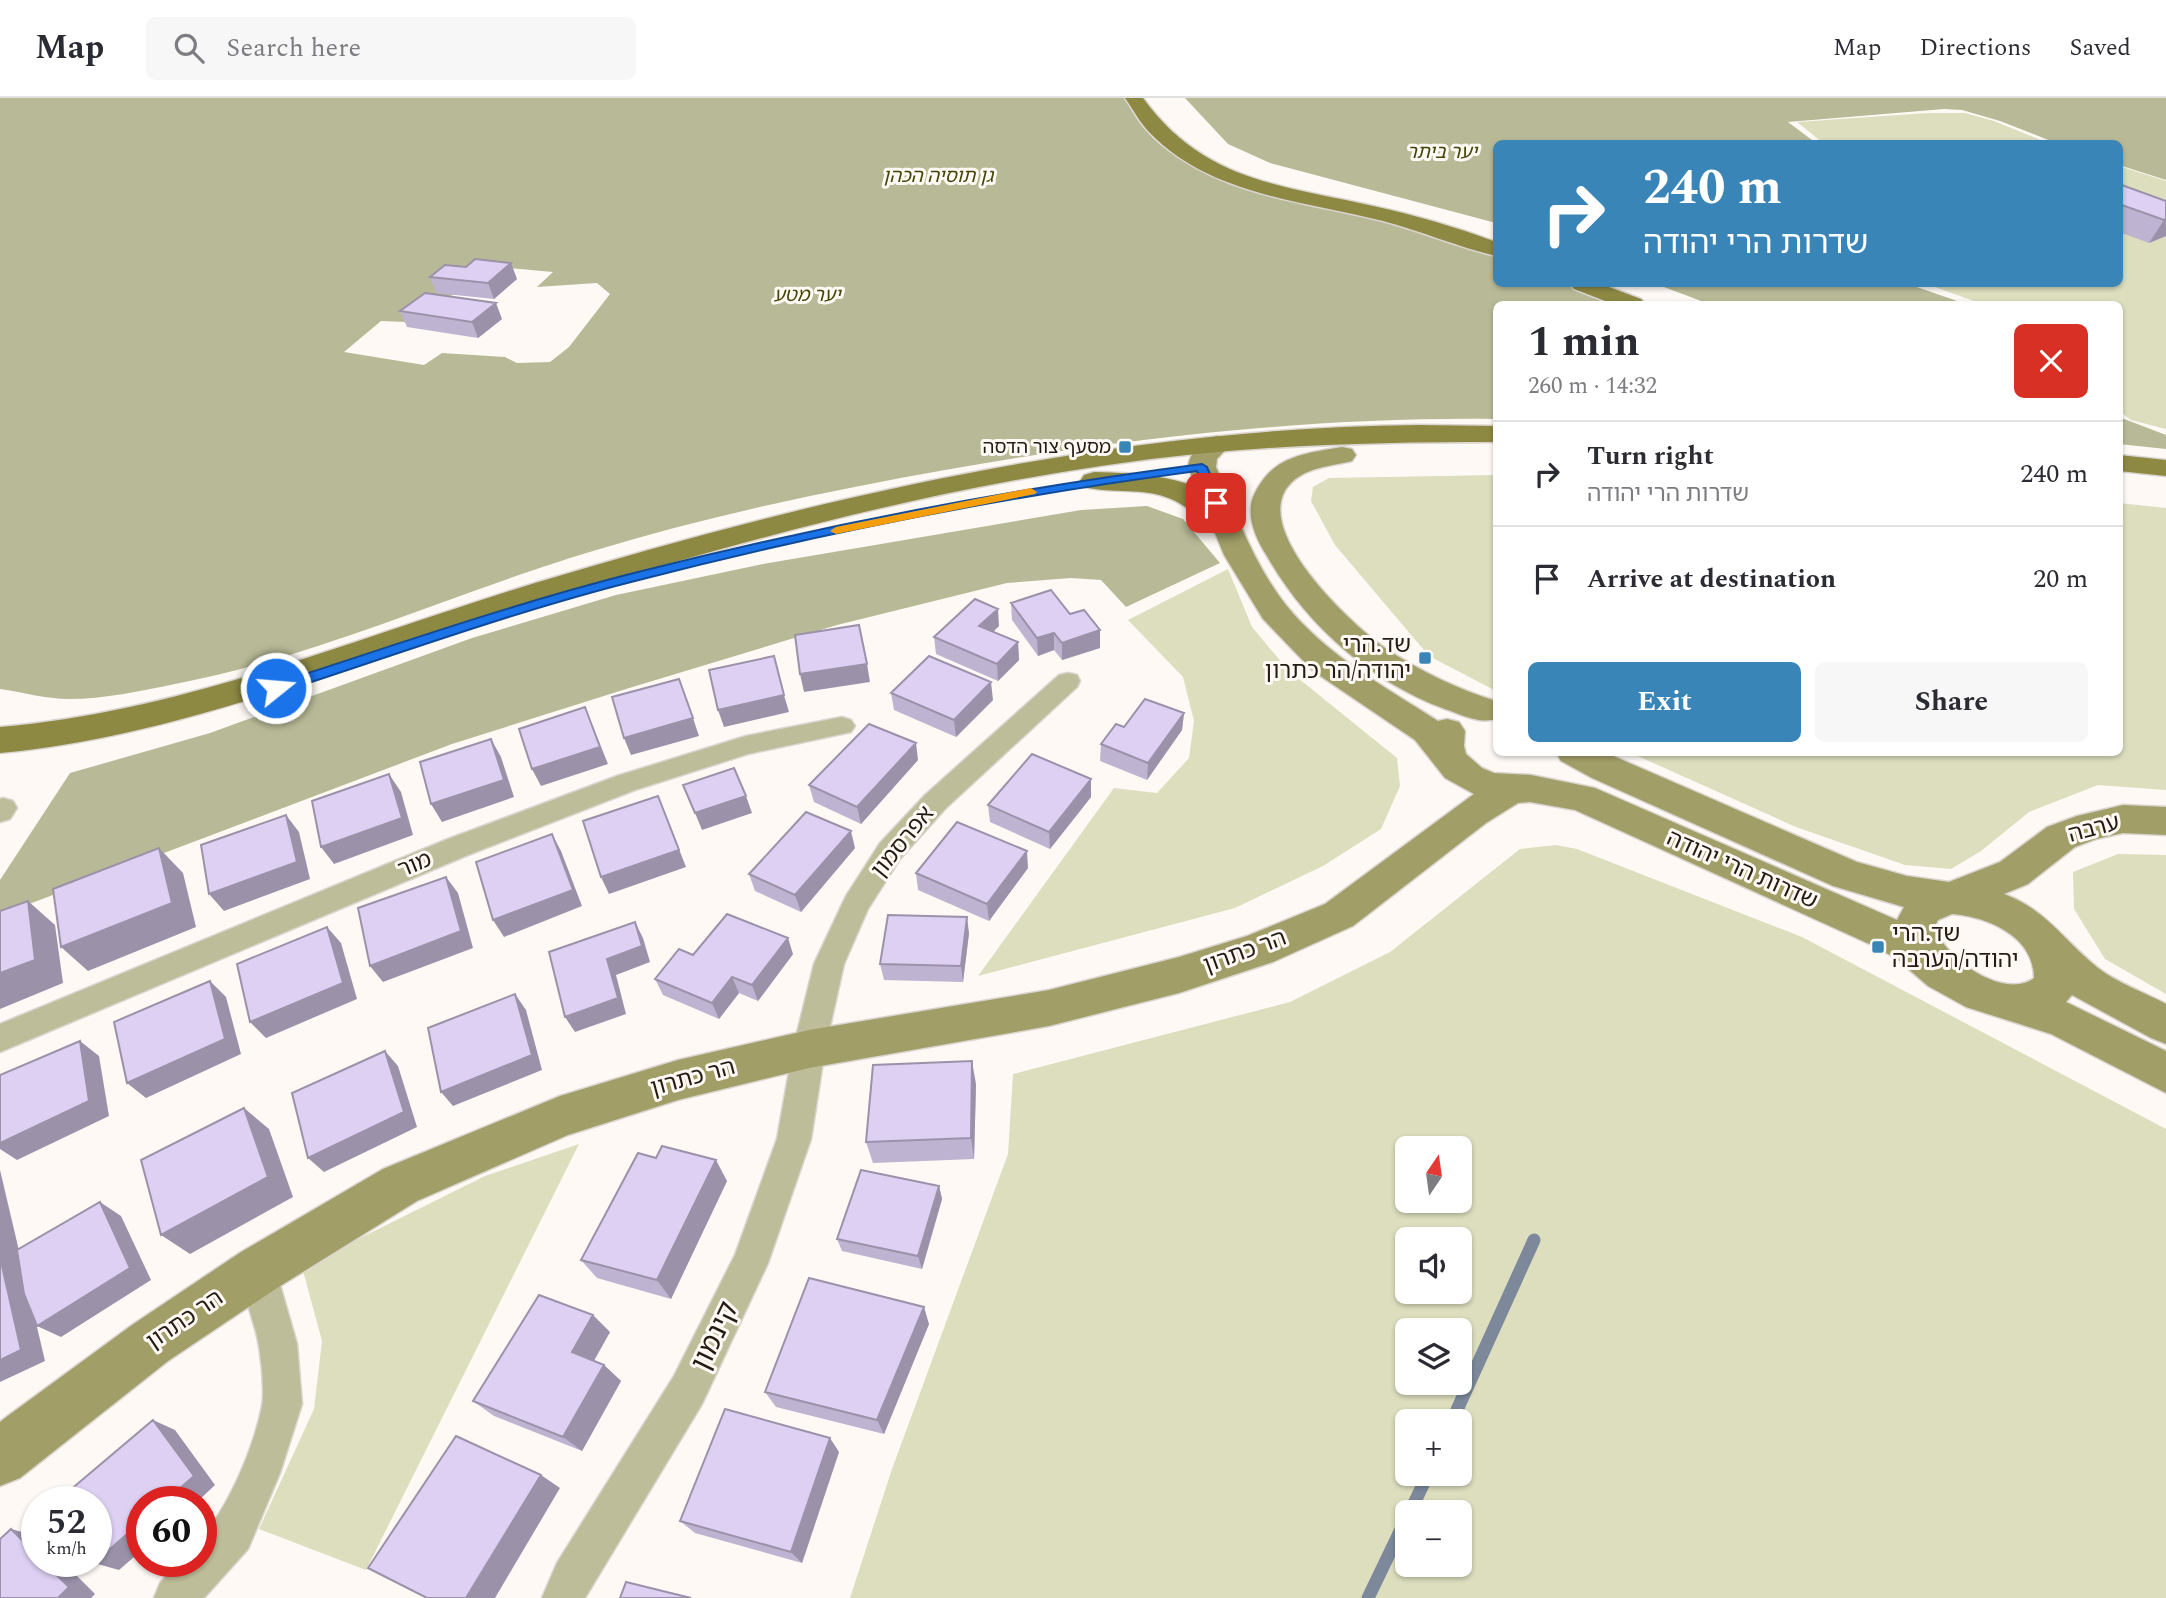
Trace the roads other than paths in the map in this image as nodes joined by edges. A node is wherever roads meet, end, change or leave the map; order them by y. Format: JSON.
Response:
{"nodes":[{"id":1,"x":1134,"y":98,"type":"edge"},
{"id":2,"x":1493,"y":248,"type":"edge"},
{"id":3,"x":1590,"y":287,"type":"edge"},
{"id":4,"x":1625,"y":301,"type":"edge"},
{"id":5,"x":1493,"y":435,"type":"edge"},
{"id":6,"x":1342,"y":455,"type":"junction"},
{"id":7,"x":1209,"y":456,"type":"junction"},
{"id":8,"x":1493,"y":456,"type":"edge"},
{"id":9,"x":2123,"y":463,"type":"edge"},
{"id":10,"x":2166,"y":468,"type":"edge"},
{"id":11,"x":2123,"y":479,"type":"edge"},
{"id":12,"x":1094,"y":481,"type":"junction"},
{"id":13,"x":2166,"y":484,"type":"edge"},
{"id":14,"x":1224,"y":520,"type":"junction"},
{"id":15,"x":1068,"y":681,"type":"dead end"},
{"id":16,"x":1490,"y":710,"type":"edge"},
{"id":17,"x":842,"y":726,"type":"dead end"},
{"id":18,"x":0,"y":740,"type":"edge"},
{"id":19,"x":0,"y":747,"type":"edge"},
{"id":20,"x":1560,"y":756,"type":"edge"},
{"id":21,"x":1581,"y":756,"type":"edge"},
{"id":22,"x":1453,"y":762,"type":"junction"},
{"id":23,"x":1521,"y":790,"type":"junction"},
{"id":24,"x":2166,"y":821,"type":"edge"},
{"id":25,"x":1442,"y":836,"type":"junction"},
{"id":26,"x":2030,"y":860,"type":"junction"},
{"id":27,"x":1952,"y":898,"type":"junction"},
{"id":28,"x":2045,"y":943,"type":"junction"},
{"id":29,"x":1943,"y":974,"type":"junction"},
{"id":30,"x":2013,"y":1003,"type":"junction"},
{"id":31,"x":2166,"y":1025,"type":"edge"},
{"id":32,"x":0,"y":1038,"type":"edge"},
{"id":33,"x":809,"y":1049,"type":"junction"},
{"id":34,"x":2166,"y":1073,"type":"edge"},
{"id":35,"x":259,"y":1270,"type":"junction"},
{"id":36,"x":0,"y":1458,"type":"edge"},
{"id":37,"x":176,"y":1598,"type":"edge"},
{"id":38,"x":562,"y":1598,"type":"edge"}],
"edges":[{"from":1,"to":2,"type":"main road"},
{"from":3,"to":4,"type":"main road"},
{"from":5,"to":7,"type":"main road"},
{"from":6,"to":7,"type":"main road"},
{"from":6,"to":8,"type":"main road"},
{"from":6,"to":16,"type":"street"},
{"from":7,"to":12,"type":"main road"},
{"from":7,"to":14,"type":"street"},
{"from":7,"to":18,"type":"main road"},
{"from":9,"to":10,"type":"main road"},
{"from":11,"to":13,"type":"main road"},
{"from":12,"to":14,"type":"main road"},
{"from":12,"to":19,"type":"main road"},
{"from":14,"to":22,"type":"street"},
{"from":15,"to":33,"type":"street","name":"אפרסמון"},
{"from":16,"to":22,"type":"street","name":"הר כתרון"},
{"from":17,"to":32,"type":"street","name":"מור"},
{"from":20,"to":23,"type":"street","name":"הר כתרון"},
{"from":21,"to":27,"type":"street","name":"שדרות הרי יהודה"},
{"from":22,"to":23,"type":"street","name":"שדרות הרי יהודה"},
{"from":22,"to":25,"type":"street","name":"הר כתרון"},
{"from":23,"to":25,"type":"street","name":"הר כתרון"},
{"from":23,"to":29,"type":"street","name":"שדרות הרי יהודה"},
{"from":24,"to":26,"type":"street","name":"ערבה"},
{"from":25,"to":33,"type":"street","name":"הר כתרון"},
{"from":26,"to":27,"type":"street","name":"ערבה"},
{"from":26,"to":28,"type":"street"},
{"from":27,"to":28,"type":"street"},
{"from":27,"to":29,"type":"street"},
{"from":28,"to":30,"type":"street"},
{"from":28,"to":31,"type":"street"},
{"from":29,"to":30,"type":"street"},
{"from":30,"to":34,"type":"street"},
{"from":33,"to":35,"type":"street","name":"הר כתרון"},
{"from":33,"to":38,"type":"street","name":"קינמון"},
{"from":35,"to":36,"type":"street","name":"הר כתרון"},
{"from":35,"to":37,"type":"street"}]}
